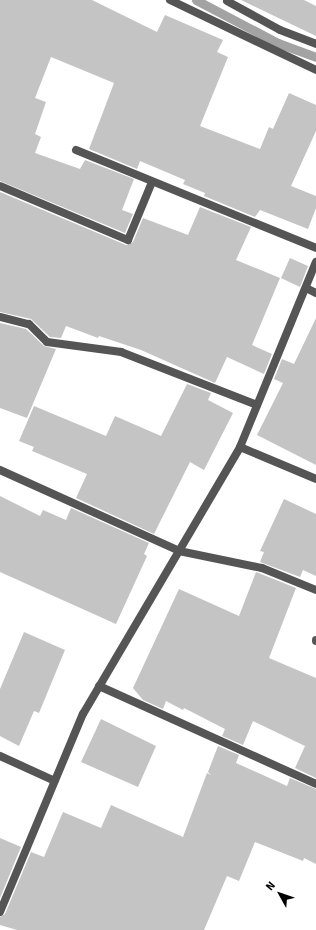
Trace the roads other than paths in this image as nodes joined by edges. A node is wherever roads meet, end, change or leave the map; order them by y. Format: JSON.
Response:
{"nodes":[{"id":1,"x":170,"y":0,"type":"edge"},
{"id":2,"x":227,"y":1,"type":"dead end"},
{"id":3,"x":316,"y":44,"type":"edge"},
{"id":4,"x":316,"y":70,"type":"edge"},
{"id":5,"x":76,"y":150,"type":"dead end"},
{"id":6,"x":152,"y":182,"type":"junction"},
{"id":7,"x":0,"y":186,"type":"edge"},
{"id":8,"x":316,"y":248,"type":"edge"},
{"id":9,"x":316,"y":262,"type":"edge"},
{"id":10,"x":306,"y":288,"type":"junction"},
{"id":11,"x":316,"y":293,"type":"edge"},
{"id":12,"x":0,"y":317,"type":"edge"},
{"id":13,"x":257,"y":405,"type":"junction"},
{"id":14,"x":240,"y":447,"type":"junction"},
{"id":15,"x":0,"y":470,"type":"edge"},
{"id":16,"x":316,"y":479,"type":"edge"},
{"id":17,"x":179,"y":551,"type":"junction"},
{"id":18,"x":316,"y":590,"type":"edge"},
{"id":19,"x":99,"y":686,"type":"junction"},
{"id":20,"x":0,"y":756,"type":"edge"},
{"id":21,"x":55,"y":781,"type":"junction"},
{"id":22,"x":316,"y":784,"type":"edge"},
{"id":23,"x":0,"y":912,"type":"edge"}],
"edges":[{"from":1,"to":4,"type":"street"},
{"from":2,"to":3,"type":"street"},
{"from":5,"to":6,"type":"street"},
{"from":6,"to":7,"type":"street"},
{"from":6,"to":8,"type":"street"},
{"from":9,"to":10,"type":"street"},
{"from":10,"to":11,"type":"street"},
{"from":10,"to":13,"type":"street"},
{"from":12,"to":13,"type":"street"},
{"from":13,"to":14,"type":"street"},
{"from":14,"to":16,"type":"street"},
{"from":14,"to":17,"type":"street"},
{"from":15,"to":17,"type":"street"},
{"from":17,"to":18,"type":"street"},
{"from":17,"to":19,"type":"street"},
{"from":19,"to":21,"type":"street"},
{"from":19,"to":22,"type":"street"},
{"from":20,"to":21,"type":"street"},
{"from":21,"to":23,"type":"street"}]}
